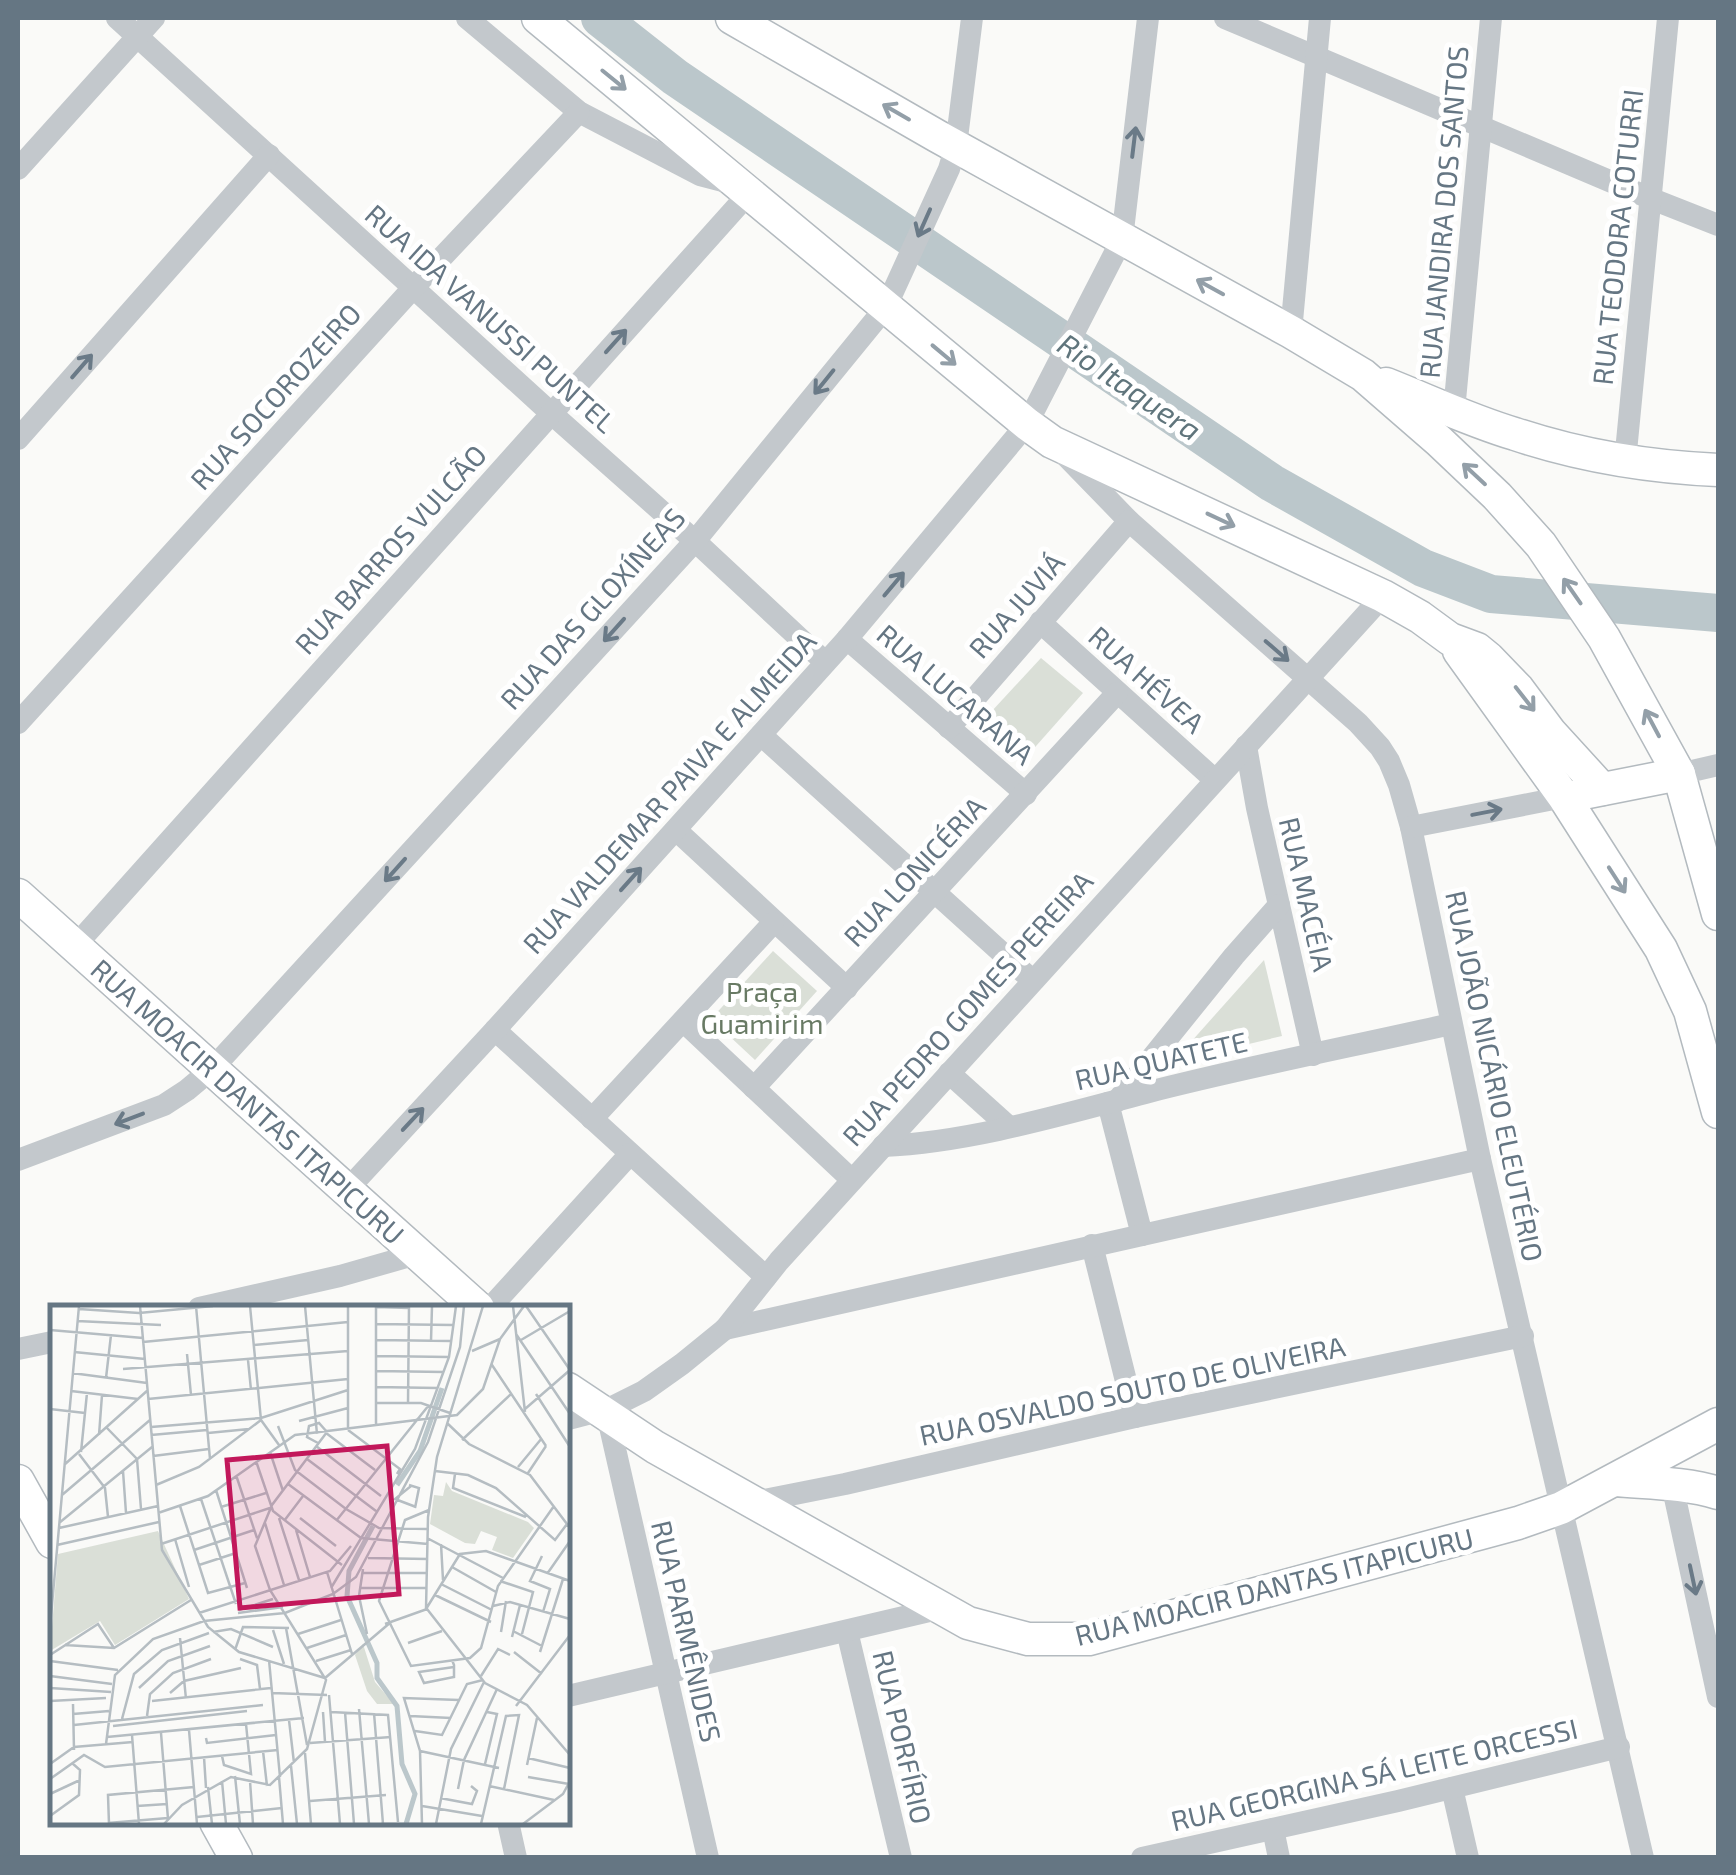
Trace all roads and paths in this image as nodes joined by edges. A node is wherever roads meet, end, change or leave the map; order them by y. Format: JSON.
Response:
{"nodes":[{"id":1,"x":116,"y":18,"type":"edge"},
{"id":2,"x":154,"y":18,"type":"edge"},
{"id":3,"x":467,"y":18,"type":"edge"},
{"id":4,"x":538,"y":18,"type":"edge"},
{"id":5,"x":732,"y":18,"type":"edge"},
{"id":6,"x":972,"y":18,"type":"edge"},
{"id":7,"x":1148,"y":18,"type":"edge"},
{"id":8,"x":1224,"y":18,"type":"edge"},
{"id":9,"x":1320,"y":18,"type":"edge"},
{"id":10,"x":1491,"y":18,"type":"edge"},
{"id":11,"x":1668,"y":18,"type":"edge"},
{"id":12,"x":138,"y":36,"type":"junction"},
{"id":13,"x":1316,"y":57,"type":"junction"},
{"id":14,"x":579,"y":112,"type":"junction"},
{"id":15,"x":1481,"y":128,"type":"junction"},
{"id":16,"x":269,"y":155,"type":"junction"},
{"id":17,"x":953,"y":158,"type":"junction"},
{"id":18,"x":18,"y":168,"type":"edge"},
{"id":19,"x":742,"y":186,"type":"junction"},
{"id":20,"x":1652,"y":199,"type":"junction"},
{"id":21,"x":1718,"y":224,"type":"edge"},
{"id":22,"x":1122,"y":239,"type":"junction"},
{"id":23,"x":413,"y":288,"type":"junction"},
{"id":24,"x":893,"y":292,"type":"junction"},
{"id":25,"x":1292,"y":332,"type":"junction"},
{"id":26,"x":1363,"y":375,"type":"junction"},
{"id":27,"x":1454,"y":411,"type":"junction"},
{"id":28,"x":552,"y":414,"type":"junction"},
{"id":29,"x":1040,"y":433,"type":"junction"},
{"id":30,"x":18,"y":439,"type":"edge"},
{"id":31,"x":1626,"y":462,"type":"junction"},
{"id":32,"x":1718,"y":470,"type":"edge"},
{"id":33,"x":1129,"y":520,"type":"junction"},
{"id":34,"x":695,"y":541,"type":"junction"},
{"id":35,"x":1383,"y":596,"type":"junction"},
{"id":36,"x":1040,"y":622,"type":"junction"},
{"id":37,"x":847,"y":639,"type":"junction"},
{"id":38,"x":1450,"y":639,"type":"junction"},
{"id":39,"x":825,"y":662,"type":"junction"},
{"id":40,"x":1308,"y":678,"type":"junction"},
{"id":41,"x":1117,"y":693,"type":"junction"},
{"id":42,"x":18,"y":723,"type":"edge"},
{"id":43,"x":949,"y":728,"type":"junction"},
{"id":44,"x":761,"y":735,"type":"junction"},
{"id":45,"x":1246,"y":746,"type":"junction"},
{"id":46,"x":1718,"y":765,"type":"edge"},
{"id":47,"x":1678,"y":774,"type":"junction"},
{"id":48,"x":1215,"y":780,"type":"junction"},
{"id":49,"x":1602,"y":789,"type":"junction"},
{"id":50,"x":1026,"y":794,"type":"junction"},
{"id":51,"x":1564,"y":798,"type":"junction"},
{"id":52,"x":1411,"y":827,"type":"junction"},
{"id":53,"x":676,"y":830,"type":"junction"},
{"id":54,"x":935,"y":892,"type":"junction"},
{"id":55,"x":18,"y":895,"type":"edge"},
{"id":56,"x":1279,"y":905,"type":"junction"},
{"id":57,"x":1718,"y":914,"type":"edge"},
{"id":58,"x":774,"y":923,"type":"junction"},
{"id":59,"x":75,"y":946,"type":"junction"},
{"id":60,"x":1032,"y":980,"type":"junction"},
{"id":61,"x":847,"y":988,"type":"junction"},
{"id":62,"x":683,"y":1021,"type":"junction"},
{"id":63,"x":1451,"y":1024,"type":"junction"},
{"id":64,"x":495,"y":1030,"type":"junction"},
{"id":65,"x":1313,"y":1056,"type":"junction"},
{"id":66,"x":212,"y":1069,"type":"junction"},
{"id":67,"x":949,"y":1073,"type":"junction"},
{"id":68,"x":754,"y":1088,"type":"junction"},
{"id":69,"x":1112,"y":1102,"type":"junction"},
{"id":70,"x":1718,"y":1112,"type":"edge"},
{"id":71,"x":592,"y":1119,"type":"junction"},
{"id":72,"x":1009,"y":1127,"type":"junction"},
{"id":73,"x":883,"y":1146,"type":"junction"},
{"id":74,"x":630,"y":1154,"type":"junction"},
{"id":75,"x":1480,"y":1159,"type":"junction"},
{"id":76,"x":18,"y":1160,"type":"edge"},
{"id":77,"x":852,"y":1180,"type":"junction"},
{"id":78,"x":346,"y":1191,"type":"junction"},
{"id":79,"x":1142,"y":1234,"type":"junction"},
{"id":80,"x":1092,"y":1246,"type":"junction"},
{"id":81,"x":417,"y":1254,"type":"junction"},
{"id":82,"x":766,"y":1277,"type":"junction"},
{"id":83,"x":212,"y":1305,"type":"edge"},
{"id":84,"x":475,"y":1305,"type":"edge"},
{"id":85,"x":493,"y":1305,"type":"edge"},
{"id":86,"x":725,"y":1329,"type":"junction"},
{"id":87,"x":1523,"y":1336,"type":"junction"},
{"id":88,"x":50,"y":1342,"type":"edge"},
{"id":89,"x":18,"y":1349,"type":"edge"},
{"id":90,"x":570,"y":1391,"type":"edge"},
{"id":91,"x":591,"y":1416,"type":"edge"},
{"id":92,"x":1135,"y":1417,"type":"junction"},
{"id":93,"x":1718,"y":1424,"type":"edge"},
{"id":94,"x":1616,"y":1480,"type":"junction"},
{"id":95,"x":18,"y":1481,"type":"edge"},
{"id":96,"x":1672,"y":1484,"type":"junction"},
{"id":97,"x":1718,"y":1494,"type":"edge"},
{"id":98,"x":754,"y":1502,"type":"junction"},
{"id":99,"x":1561,"y":1508,"type":"junction"},
{"id":100,"x":50,"y":1536,"type":"edge"},
{"id":101,"x":942,"y":1608,"type":"junction"},
{"id":102,"x":847,"y":1631,"type":"junction"},
{"id":103,"x":666,"y":1673,"type":"junction"},
{"id":104,"x":570,"y":1696,"type":"edge"},
{"id":105,"x":1718,"y":1698,"type":"edge"},
{"id":106,"x":1618,"y":1747,"type":"junction"},
{"id":107,"x":1452,"y":1788,"type":"junction"},
{"id":108,"x":218,"y":1825,"type":"edge"},
{"id":109,"x":509,"y":1825,"type":"edge"},
{"id":110,"x":1273,"y":1829,"type":"junction"},
{"id":111,"x":236,"y":1858,"type":"edge"},
{"id":112,"x":516,"y":1858,"type":"edge"},
{"id":113,"x":708,"y":1858,"type":"edge"},
{"id":114,"x":901,"y":1858,"type":"edge"},
{"id":115,"x":1142,"y":1858,"type":"edge"},
{"id":116,"x":1279,"y":1858,"type":"edge"},
{"id":117,"x":1468,"y":1858,"type":"edge"},
{"id":118,"x":1643,"y":1858,"type":"edge"}],
"edges":[{"from":1,"to":12,"type":"street","name":"RUA IDA VANUSSI PUNTEL"},
{"from":2,"to":12,"type":"street"},
{"from":3,"to":14,"type":"street"},
{"from":4,"to":19,"type":"street","one_way":true},
{"from":17,"to":5,"type":"street","one_way":true},
{"from":6,"to":17,"type":"street","name":"RUA DAS GLOXÍNEAS"},
{"from":22,"to":7,"type":"street","name":"RUA VALDEMAR PAIVA E ALMEIDA","one_way":true},
{"from":8,"to":13,"type":"street"},
{"from":9,"to":13,"type":"street"},
{"from":10,"to":15,"type":"street","name":"RUA JANDIRA DOS SANTOS"},
{"from":11,"to":20,"type":"street","name":"RUA TEODORA COTURRI"},
{"from":12,"to":16,"type":"street","name":"RUA IDA VANUSSI PUNTEL"},
{"from":12,"to":18,"type":"street"},
{"from":13,"to":15,"type":"street"},
{"from":13,"to":25,"type":"street"},
{"from":14,"to":19,"type":"street"},
{"from":14,"to":23,"type":"street","name":"RUA SOCOROZEIRO"},
{"from":15,"to":20,"type":"street"},
{"from":15,"to":27,"type":"street","name":"RUA JANDIRA DOS SANTOS"},
{"from":16,"to":23,"type":"street","name":"RUA IDA VANUSSI PUNTEL"},
{"from":30,"to":16,"type":"street","one_way":true},
{"from":17,"to":22,"type":"street"},
{"from":17,"to":24,"type":"street","name":"RUA DAS GLOXÍNEAS","one_way":true},
{"from":19,"to":24,"type":"street"},
{"from":28,"to":19,"type":"street","name":"RUA BARROS VULCÃO","one_way":true},
{"from":20,"to":21,"type":"street"},
{"from":20,"to":31,"type":"street","name":"RUA TEODORA COTURRI"},
{"from":25,"to":22,"type":"street","one_way":true},
{"from":22,"to":29,"type":"street","name":"RUA VALDEMAR PAIVA E ALMEIDA"},
{"from":23,"to":28,"type":"street","name":"RUA IDA VANUSSI PUNTEL"},
{"from":23,"to":42,"type":"street","name":"RUA SOCOROZEIRO"},
{"from":24,"to":29,"type":"street","one_way":true},
{"from":24,"to":34,"type":"street","name":"RUA DAS GLOXÍNEAS","one_way":true},
{"from":25,"to":26,"type":"street"},
{"from":26,"to":27,"type":"street"},
{"from":47,"to":26,"type":"street","one_way":true},
{"from":27,"to":31,"type":"street"},
{"from":28,"to":34,"type":"street","name":"RUA IDA VANUSSI PUNTEL"},
{"from":28,"to":59,"type":"street","name":"RUA BARROS VULCÃO"},
{"from":29,"to":33,"type":"street","name":"RUA JOÃO NICÁRIO ELEUTÉRIO"},
{"from":29,"to":35,"type":"street","one_way":true},
{"from":37,"to":29,"type":"street","name":"RUA VALDEMAR PAIVA E ALMEIDA","one_way":true},
{"from":31,"to":32,"type":"street"},
{"from":33,"to":36,"type":"street","name":"RUA JUVIÁ"},
{"from":33,"to":40,"type":"street","name":"RUA JOÃO NICÁRIO ELEUTÉRIO","one_way":true},
{"from":34,"to":39,"type":"street","name":"RUA IDA VANUSSI PUNTEL"},
{"from":34,"to":66,"type":"street","name":"RUA DAS GLOXÍNEAS","one_way":true},
{"from":35,"to":38,"type":"street"},
{"from":35,"to":40,"type":"street","name":"RUA PEDRO GOMES PEREIRA"},
{"from":36,"to":41,"type":"street","name":"RUA HÉVEA"},
{"from":36,"to":43,"type":"street","name":"RUA JUVIÁ"},
{"from":37,"to":39,"type":"street","name":"RUA VALDEMAR PAIVA E ALMEIDA"},
{"from":37,"to":43,"type":"street","name":"RUA LUCARANA"},
{"from":38,"to":49,"type":"street","one_way":true},
{"from":38,"to":51,"type":"street"},
{"from":39,"to":44,"type":"street","name":"RUA VALDEMAR PAIVA E ALMEIDA"},
{"from":40,"to":45,"type":"street","name":"RUA PEDRO GOMES PEREIRA"},
{"from":40,"to":52,"type":"street","name":"RUA JOÃO NICÁRIO ELEUTÉRIO"},
{"from":41,"to":48,"type":"street","name":"RUA HÉVEA"},
{"from":41,"to":50,"type":"street","name":"RUA LONICÉRIA"},
{"from":43,"to":50,"type":"street","name":"RUA LUCARANA"},
{"from":44,"to":53,"type":"street","name":"RUA VALDEMAR PAIVA E ALMEIDA"},
{"from":44,"to":54,"type":"street"},
{"from":45,"to":48,"type":"street","name":"RUA PEDRO GOMES PEREIRA"},
{"from":45,"to":56,"type":"street","name":"RUA MACÉIA"},
{"from":46,"to":47,"type":"street"},
{"from":47,"to":49,"type":"street"},
{"from":47,"to":57,"type":"street"},
{"from":48,"to":60,"type":"street","name":"RUA PEDRO GOMES PEREIRA"},
{"from":49,"to":51,"type":"street"},
{"from":50,"to":54,"type":"street","name":"RUA LONICÉRIA"},
{"from":52,"to":51,"type":"street","one_way":true},
{"from":51,"to":70,"type":"street","one_way":true},
{"from":52,"to":63,"type":"street","name":"RUA JOÃO NICÁRIO ELEUTÉRIO"},
{"from":53,"to":58,"type":"street"},
{"from":64,"to":53,"type":"street","name":"RUA VALDEMAR PAIVA E ALMEIDA","one_way":true},
{"from":54,"to":60,"type":"street"},
{"from":54,"to":61,"type":"street","name":"RUA LONICÉRIA"},
{"from":55,"to":59,"type":"street","name":"RUA MOACIR DANTAS ITAPICURU"},
{"from":56,"to":65,"type":"street","name":"RUA MACÉIA"},
{"from":56,"to":69,"type":"street"},
{"from":58,"to":61,"type":"street"},
{"from":58,"to":62,"type":"street"},
{"from":59,"to":66,"type":"street","name":"RUA MOACIR DANTAS ITAPICURU"},
{"from":60,"to":67,"type":"street","name":"RUA PEDRO GOMES PEREIRA"},
{"from":61,"to":68,"type":"street","name":"RUA LONICÉRIA"},
{"from":62,"to":68,"type":"street"},
{"from":62,"to":71,"type":"street"},
{"from":63,"to":65,"type":"street","name":"RUA QUATETE"},
{"from":63,"to":75,"type":"street","name":"RUA JOÃO NICÁRIO ELEUTÉRIO"},
{"from":64,"to":71,"type":"street"},
{"from":78,"to":64,"type":"street","name":"RUA VALDEMAR PAIVA E ALMEIDA","one_way":true},
{"from":65,"to":69,"type":"street","name":"RUA QUATETE"},
{"from":66,"to":76,"type":"street","name":"RUA DAS GLOXÍNEAS","one_way":true},
{"from":66,"to":78,"type":"street","name":"RUA MOACIR DANTAS ITAPICURU"},
{"from":67,"to":72,"type":"street"},
{"from":67,"to":73,"type":"street","name":"RUA PEDRO GOMES PEREIRA"},
{"from":68,"to":77,"type":"street"},
{"from":69,"to":72,"type":"street","name":"RUA QUATETE"},
{"from":69,"to":79,"type":"street"},
{"from":71,"to":74,"type":"street"},
{"from":72,"to":73,"type":"street","name":"RUA QUATETE"},
{"from":73,"to":77,"type":"street","name":"RUA PEDRO GOMES PEREIRA"},
{"from":74,"to":82,"type":"street"},
{"from":74,"to":85,"type":"street"},
{"from":75,"to":79,"type":"street"},
{"from":75,"to":87,"type":"street","name":"RUA JOÃO NICÁRIO ELEUTÉRIO"},
{"from":77,"to":82,"type":"street","name":"RUA PEDRO GOMES PEREIRA"},
{"from":78,"to":81,"type":"street","name":"RUA MOACIR DANTAS ITAPICURU"},
{"from":79,"to":80,"type":"street"},
{"from":80,"to":86,"type":"street"},
{"from":80,"to":92,"type":"street"},
{"from":81,"to":83,"type":"street"},
{"from":81,"to":84,"type":"street","name":"RUA MOACIR DANTAS ITAPICURU"},
{"from":82,"to":86,"type":"street","name":"RUA PEDRO GOMES PEREIRA"},
{"from":86,"to":91,"type":"street","name":"RUA PEDRO GOMES PEREIRA"},
{"from":87,"to":92,"type":"street","name":"RUA OSVALDO SOUTO DE OLIVEIRA"},
{"from":87,"to":99,"type":"street","name":"RUA JOÃO NICÁRIO ELEUTÉRIO"},
{"from":88,"to":89,"type":"street"},
{"from":90,"to":91,"type":"street","name":"RUA MOACIR DANTAS ITAPICURU"},
{"from":91,"to":98,"type":"street","name":"RUA MOACIR DANTAS ITAPICURU"},
{"from":91,"to":103,"type":"street","name":"RUA PARMÊNIDES"},
{"from":92,"to":98,"type":"street","name":"RUA OSVALDO SOUTO DE OLIVEIRA"},
{"from":93,"to":94,"type":"street","name":"RUA MOACIR DANTAS ITAPICURU"},
{"from":94,"to":96,"type":"street"},
{"from":94,"to":99,"type":"street","name":"RUA MOACIR DANTAS ITAPICURU"},
{"from":95,"to":100,"type":"street"},
{"from":96,"to":97,"type":"street"},
{"from":96,"to":105,"type":"street","one_way":true},
{"from":98,"to":101,"type":"street","name":"RUA MOACIR DANTAS ITAPICURU"},
{"from":99,"to":101,"type":"street","name":"RUA MOACIR DANTAS ITAPICURU"},
{"from":99,"to":106,"type":"street","name":"RUA JOÃO NICÁRIO ELEUTÉRIO"},
{"from":101,"to":102,"type":"street"},
{"from":102,"to":103,"type":"street"},
{"from":102,"to":114,"type":"street","name":"RUA PORFÍRIO"},
{"from":103,"to":104,"type":"street"},
{"from":103,"to":113,"type":"street","name":"RUA PARMÊNIDES"},
{"from":106,"to":107,"type":"street","name":"RUA GEORGINA SÁ LEITE ORCESSI"},
{"from":106,"to":118,"type":"street","name":"RUA JOÃO NICÁRIO ELEUTÉRIO"},
{"from":107,"to":110,"type":"street","name":"RUA GEORGINA SÁ LEITE ORCESSI"},
{"from":107,"to":117,"type":"street"},
{"from":108,"to":111,"type":"street"},
{"from":109,"to":112,"type":"street"},
{"from":110,"to":115,"type":"street","name":"RUA GEORGINA SÁ LEITE ORCESSI"},
{"from":110,"to":116,"type":"street"}]}
